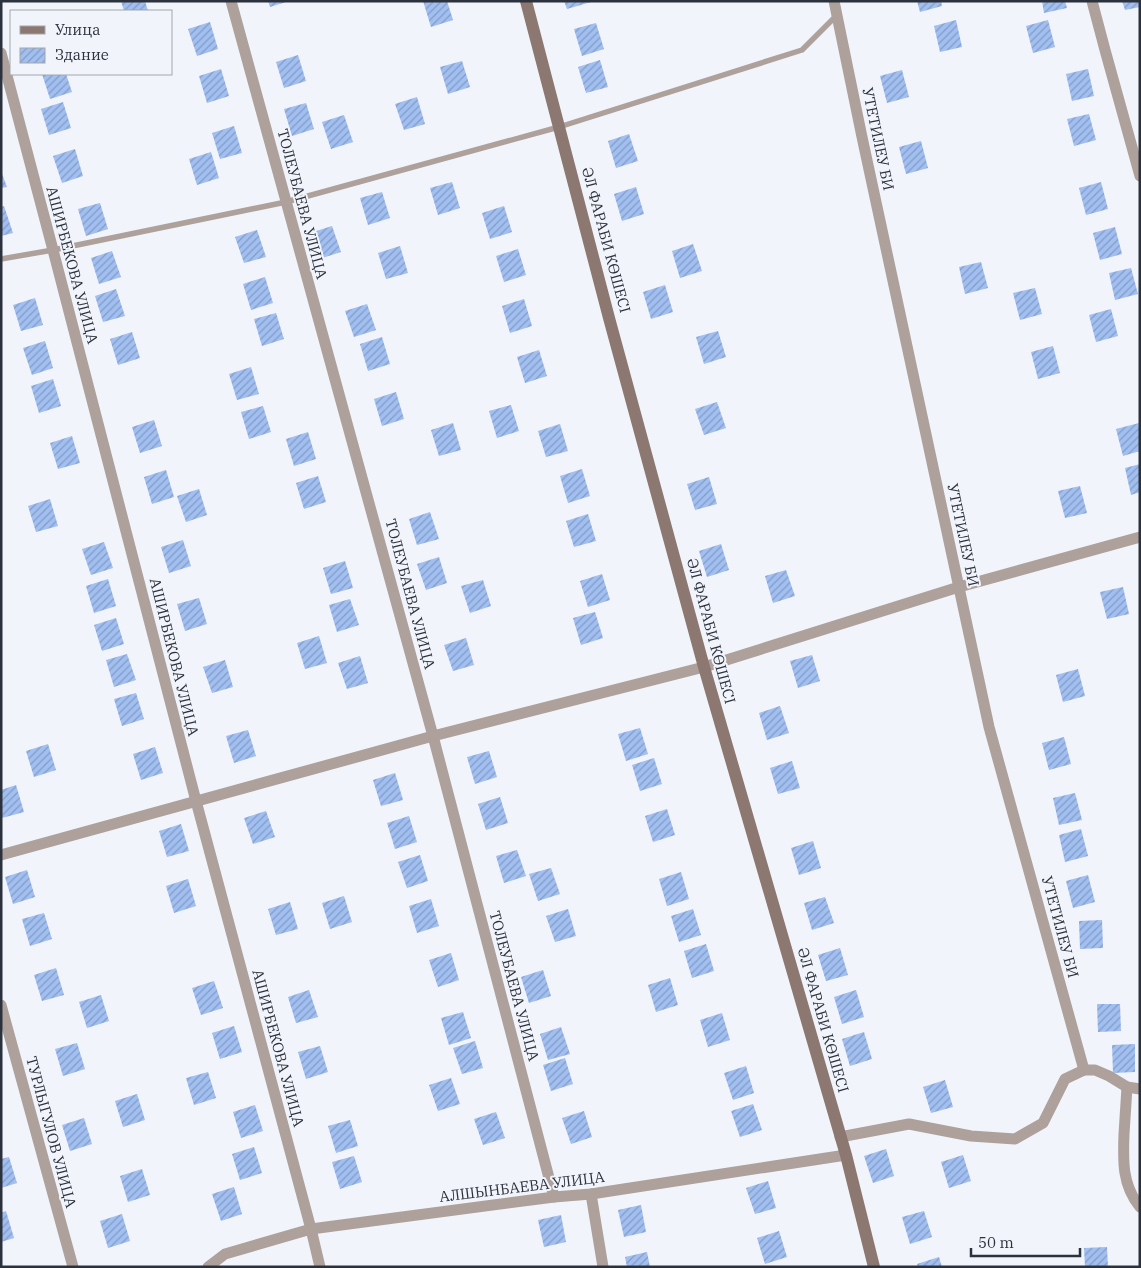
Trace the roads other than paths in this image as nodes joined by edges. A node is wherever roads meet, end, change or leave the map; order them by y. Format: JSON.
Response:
{"nodes":[{"id":1,"x":231,"y":1,"type":"edge"},
{"id":2,"x":526,"y":1,"type":"edge"},
{"id":3,"x":834,"y":1,"type":"edge"},
{"id":4,"x":1092,"y":1,"type":"edge"},
{"id":5,"x":837,"y":15,"type":"junction"},
{"id":6,"x":1,"y":53,"type":"edge"},
{"id":7,"x":559,"y":127,"type":"junction"},
{"id":8,"x":1140,"y":176,"type":"edge"},
{"id":9,"x":286,"y":202,"type":"junction"},
{"id":10,"x":53,"y":250,"type":"junction"},
{"id":11,"x":1,"y":259,"type":"edge"},
{"id":12,"x":1140,"y":537,"type":"edge"},
{"id":13,"x":959,"y":587,"type":"junction"},
{"id":14,"x":704,"y":667,"type":"junction"},
{"id":15,"x":434,"y":736,"type":"junction"},
{"id":16,"x":196,"y":801,"type":"junction"},
{"id":17,"x":1,"y":855,"type":"edge"},
{"id":18,"x":1,"y":1005,"type":"edge"},
{"id":19,"x":1084,"y":1070,"type":"junction"},
{"id":20,"x":1127,"y":1087,"type":"junction"},
{"id":21,"x":1140,"y":1089,"type":"edge"},
{"id":22,"x":840,"y":1136,"type":"junction"},
{"id":23,"x":846,"y":1154,"type":"junction"},
{"id":24,"x":591,"y":1194,"type":"junction"},
{"id":25,"x":554,"y":1197,"type":"junction"},
{"id":26,"x":1140,"y":1207,"type":"edge"},
{"id":27,"x":311,"y":1229,"type":"junction"},
{"id":28,"x":73,"y":1267,"type":"edge"},
{"id":29,"x":208,"y":1267,"type":"edge"},
{"id":30,"x":320,"y":1267,"type":"edge"},
{"id":31,"x":603,"y":1267,"type":"edge"},
{"id":32,"x":874,"y":1267,"type":"edge"}],
"edges":[{"from":1,"to":9,"type":"street","name":"ТОЛЕУБАЕВА УЛИЦА"},
{"from":2,"to":7,"type":"street","name":"ӘЛ ФАРАБИ КӨШЕСІ"},
{"from":3,"to":5,"type":"street","name":"УТЕТИЛЕУ БИ"},
{"from":4,"to":8,"type":"street"},
{"from":5,"to":7,"type":"lane"},
{"from":5,"to":13,"type":"street","name":"УТЕТИЛЕУ БИ"},
{"from":6,"to":10,"type":"street","name":"АШИРБЕКОВА УЛИЦА"},
{"from":7,"to":9,"type":"lane"},
{"from":7,"to":14,"type":"street","name":"ӘЛ ФАРАБИ КӨШЕСІ"},
{"from":9,"to":10,"type":"lane"},
{"from":9,"to":15,"type":"street","name":"ТОЛЕУБАЕВА УЛИЦА"},
{"from":10,"to":11,"type":"lane"},
{"from":10,"to":16,"type":"street","name":"АШИРБЕКОВА УЛИЦА"},
{"from":12,"to":13,"type":"street"},
{"from":13,"to":14,"type":"street"},
{"from":13,"to":19,"type":"street","name":"УТЕТИЛЕУ БИ"},
{"from":14,"to":15,"type":"street"},
{"from":14,"to":22,"type":"street","name":"ӘЛ ФАРАБИ КӨШЕСІ"},
{"from":15,"to":16,"type":"street"},
{"from":15,"to":25,"type":"street","name":"ТОЛЕУБАЕВА УЛИЦА"},
{"from":16,"to":17,"type":"street"},
{"from":16,"to":27,"type":"street","name":"АШИРБЕКОВА УЛИЦА"},
{"from":18,"to":28,"type":"street","name":"ТУРЛЫГУЛОВ УЛИЦА"},
{"from":19,"to":20,"type":"street"},
{"from":19,"to":22,"type":"street"},
{"from":20,"to":21,"type":"street"},
{"from":20,"to":26,"type":"street"},
{"from":22,"to":23,"type":"street","name":"ӘЛ ФАРАБИ КӨШЕСІ"},
{"from":23,"to":24,"type":"street","name":"АЛШЫНБАЕВА УЛИЦА"},
{"from":23,"to":32,"type":"street","name":"ӘЛ ФАРАБИ КӨШЕСІ"},
{"from":24,"to":25,"type":"street","name":"АЛШЫНБАЕВА УЛИЦА"},
{"from":24,"to":31,"type":"street"},
{"from":25,"to":27,"type":"street","name":"АЛШЫНБАЕВА УЛИЦА"},
{"from":27,"to":29,"type":"street","name":"АЛШЫНБАЕВА УЛИЦА"},
{"from":27,"to":30,"type":"street","name":"АШИРБЕКОВА УЛИЦА"}]}
